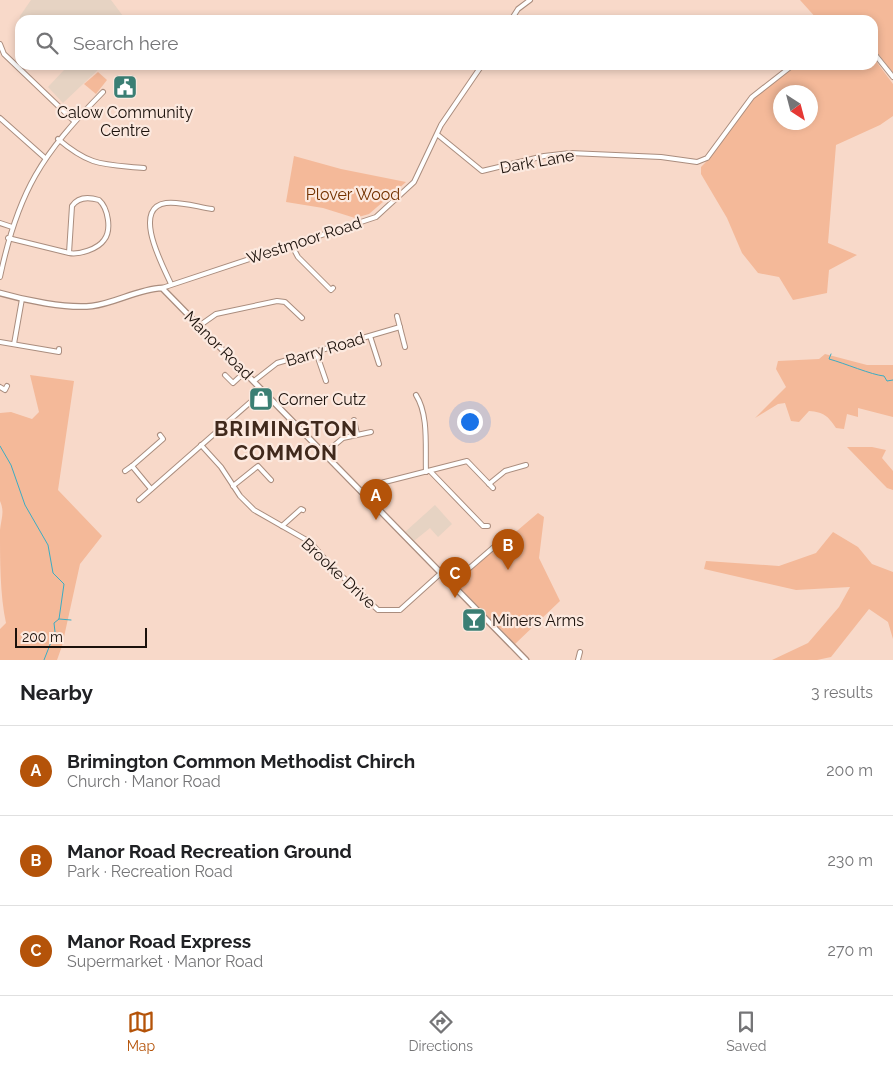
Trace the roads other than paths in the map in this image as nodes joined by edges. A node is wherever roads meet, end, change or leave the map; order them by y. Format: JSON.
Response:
{"nodes":[{"id":1,"x":530,"y":0,"type":"edge"},
{"id":2,"x":514,"y":15,"type":"edge"},
{"id":3,"x":0,"y":44,"type":"edge"},
{"id":4,"x":2,"y":56,"type":"edge"},
{"id":5,"x":878,"y":58,"type":"edge"},
{"id":6,"x":15,"y":68,"type":"edge"},
{"id":7,"x":18,"y":70,"type":"edge"},
{"id":8,"x":479,"y":70,"type":"edge"},
{"id":9,"x":787,"y":70,"type":"edge"},
{"id":10,"x":893,"y":77,"type":"edge"},
{"id":11,"x":103,"y":92,"type":"dead end"},
{"id":12,"x":0,"y":118,"type":"edge"},
{"id":13,"x":74,"y":121,"type":"junction"},
{"id":14,"x":438,"y":135,"type":"junction"},
{"id":15,"x":58,"y":139,"type":"junction"},
{"id":16,"x":45,"y":158,"type":"junction"},
{"id":17,"x":144,"y":168,"type":"dead end"},
{"id":18,"x":212,"y":209,"type":"dead end"},
{"id":19,"x":0,"y":223,"type":"edge"},
{"id":20,"x":12,"y":227,"type":"junction"},
{"id":21,"x":8,"y":238,"type":"junction"},
{"id":22,"x":290,"y":244,"type":"junction"},
{"id":23,"x":69,"y":253,"type":"junction"},
{"id":24,"x":0,"y":277,"type":"edge"},
{"id":25,"x":171,"y":284,"type":"junction"},
{"id":26,"x":162,"y":288,"type":"junction"},
{"id":27,"x":333,"y":288,"type":"dead end"},
{"id":28,"x":0,"y":293,"type":"edge"},
{"id":29,"x":22,"y":300,"type":"junction"},
{"id":30,"x":398,"y":316,"type":"dead end"},
{"id":31,"x":302,"y":318,"type":"dead end"},
{"id":32,"x":199,"y":326,"type":"junction"},
{"id":33,"x":400,"y":327,"type":"junction"},
{"id":34,"x":370,"y":336,"type":"junction"},
{"id":35,"x":0,"y":342,"type":"edge"},
{"id":36,"x":14,"y":344,"type":"junction"},
{"id":37,"x":405,"y":347,"type":"dead end"},
{"id":38,"x":59,"y":349,"type":"dead end"},
{"id":39,"x":316,"y":352,"type":"junction"},
{"id":40,"x":379,"y":364,"type":"dead end"},
{"id":41,"x":245,"y":372,"type":"junction"},
{"id":42,"x":225,"y":375,"type":"dead end"},
{"id":43,"x":254,"y":381,"type":"junction"},
{"id":44,"x":326,"y":381,"type":"dead end"},
{"id":45,"x":0,"y":387,"type":"edge"},
{"id":46,"x":263,"y":390,"type":"junction"},
{"id":47,"x":416,"y":395,"type":"dead end"},
{"id":48,"x":4,"y":396,"type":"dead end"},
{"id":49,"x":354,"y":420,"type":"dead end"},
{"id":50,"x":371,"y":432,"type":"dead end"},
{"id":51,"x":357,"y":434,"type":"junction"},
{"id":52,"x":160,"y":435,"type":"dead end"},
{"id":53,"x":201,"y":445,"type":"junction"},
{"id":54,"x":324,"y":454,"type":"junction"},
{"id":55,"x":526,"y":465,"type":"dead end"},
{"id":56,"x":132,"y":466,"type":"junction"},
{"id":57,"x":125,"y":471,"type":"dead end"},
{"id":58,"x":428,"y":472,"type":"junction"},
{"id":59,"x":271,"y":480,"type":"dead end"},
{"id":60,"x":489,"y":484,"type":"junction"},
{"id":61,"x":233,"y":486,"type":"junction"},
{"id":62,"x":493,"y":488,"type":"dead end"},
{"id":63,"x":150,"y":489,"type":"junction"},
{"id":64,"x":362,"y":491,"type":"junction"},
{"id":65,"x":139,"y":500,"type":"dead end"},
{"id":66,"x":303,"y":510,"type":"dead end"},
{"id":67,"x":282,"y":526,"type":"junction"},
{"id":68,"x":488,"y":526,"type":"dead end"},
{"id":69,"x":502,"y":540,"type":"dead end"},
{"id":70,"x":440,"y":573,"type":"junction"},
{"id":71,"x":452,"y":584,"type":"junction"},
{"id":72,"x":580,"y":652,"type":"dead end"},
{"id":73,"x":526,"y":660,"type":"edge"},
{"id":74,"x":578,"y":660,"type":"edge"}],
"edges":[{"from":1,"to":2,"type":"street"},
{"from":3,"to":4,"type":"street"},
{"from":4,"to":6,"type":"street"},
{"from":5,"to":10,"type":"street"},
{"from":7,"to":13,"type":"street"},
{"from":8,"to":14,"type":"street","name":"Westmoor Road"},
{"from":9,"to":14,"type":"street","name":"Dark Lane"},
{"from":11,"to":13,"type":"street"},
{"from":12,"to":16,"type":"street"},
{"from":13,"to":15,"type":"street"},
{"from":14,"to":22,"type":"street","name":"Westmoor Road"},
{"from":15,"to":16,"type":"street"},
{"from":15,"to":17,"type":"street"},
{"from":16,"to":20,"type":"street"},
{"from":18,"to":25,"type":"street"},
{"from":19,"to":20,"type":"street"},
{"from":20,"to":21,"type":"street"},
{"from":21,"to":23,"type":"street"},
{"from":21,"to":24,"type":"street"},
{"from":22,"to":25,"type":"street","name":"Westmoor Road"},
{"from":22,"to":27,"type":"street"},
{"from":23,"to":23,"type":"street"},
{"from":25,"to":26,"type":"street","name":"Westmoor Road"},
{"from":26,"to":29,"type":"street"},
{"from":26,"to":32,"type":"street","name":"Manor Road"},
{"from":28,"to":29,"type":"street"},
{"from":29,"to":36,"type":"street"},
{"from":30,"to":33,"type":"street"},
{"from":31,"to":32,"type":"street"},
{"from":32,"to":41,"type":"street","name":"Manor Road"},
{"from":33,"to":34,"type":"street","name":"Barry Road"},
{"from":33,"to":37,"type":"street"},
{"from":34,"to":39,"type":"street","name":"Barry Road"},
{"from":34,"to":40,"type":"street"},
{"from":35,"to":36,"type":"street"},
{"from":36,"to":38,"type":"street"},
{"from":39,"to":43,"type":"street","name":"Barry Road"},
{"from":39,"to":44,"type":"street"},
{"from":41,"to":42,"type":"street"},
{"from":41,"to":43,"type":"street","name":"Manor Road"},
{"from":43,"to":46,"type":"street","name":"Manor Road"},
{"from":45,"to":48,"type":"street"},
{"from":46,"to":53,"type":"street"},
{"from":46,"to":54,"type":"street","name":"Manor Road"},
{"from":47,"to":58,"type":"street"},
{"from":49,"to":51,"type":"street"},
{"from":50,"to":51,"type":"street"},
{"from":51,"to":54,"type":"street"},
{"from":52,"to":56,"type":"street"},
{"from":53,"to":61,"type":"street","name":"Brooke Drive"},
{"from":53,"to":63,"type":"street"},
{"from":54,"to":64,"type":"street","name":"Manor Road"},
{"from":55,"to":60,"type":"street"},
{"from":56,"to":57,"type":"street"},
{"from":56,"to":63,"type":"street"},
{"from":58,"to":60,"type":"street"},
{"from":58,"to":64,"type":"street"},
{"from":58,"to":68,"type":"street"},
{"from":59,"to":61,"type":"street"},
{"from":60,"to":62,"type":"street"},
{"from":61,"to":67,"type":"street","name":"Brooke Drive"},
{"from":63,"to":65,"type":"street"},
{"from":64,"to":70,"type":"street","name":"Manor Road"},
{"from":66,"to":67,"type":"street"},
{"from":67,"to":70,"type":"street","name":"Brooke Drive"},
{"from":69,"to":71,"type":"street"},
{"from":70,"to":71,"type":"street","name":"Manor Road"},
{"from":71,"to":73,"type":"street","name":"Manor Road"},
{"from":72,"to":74,"type":"street"}]}
